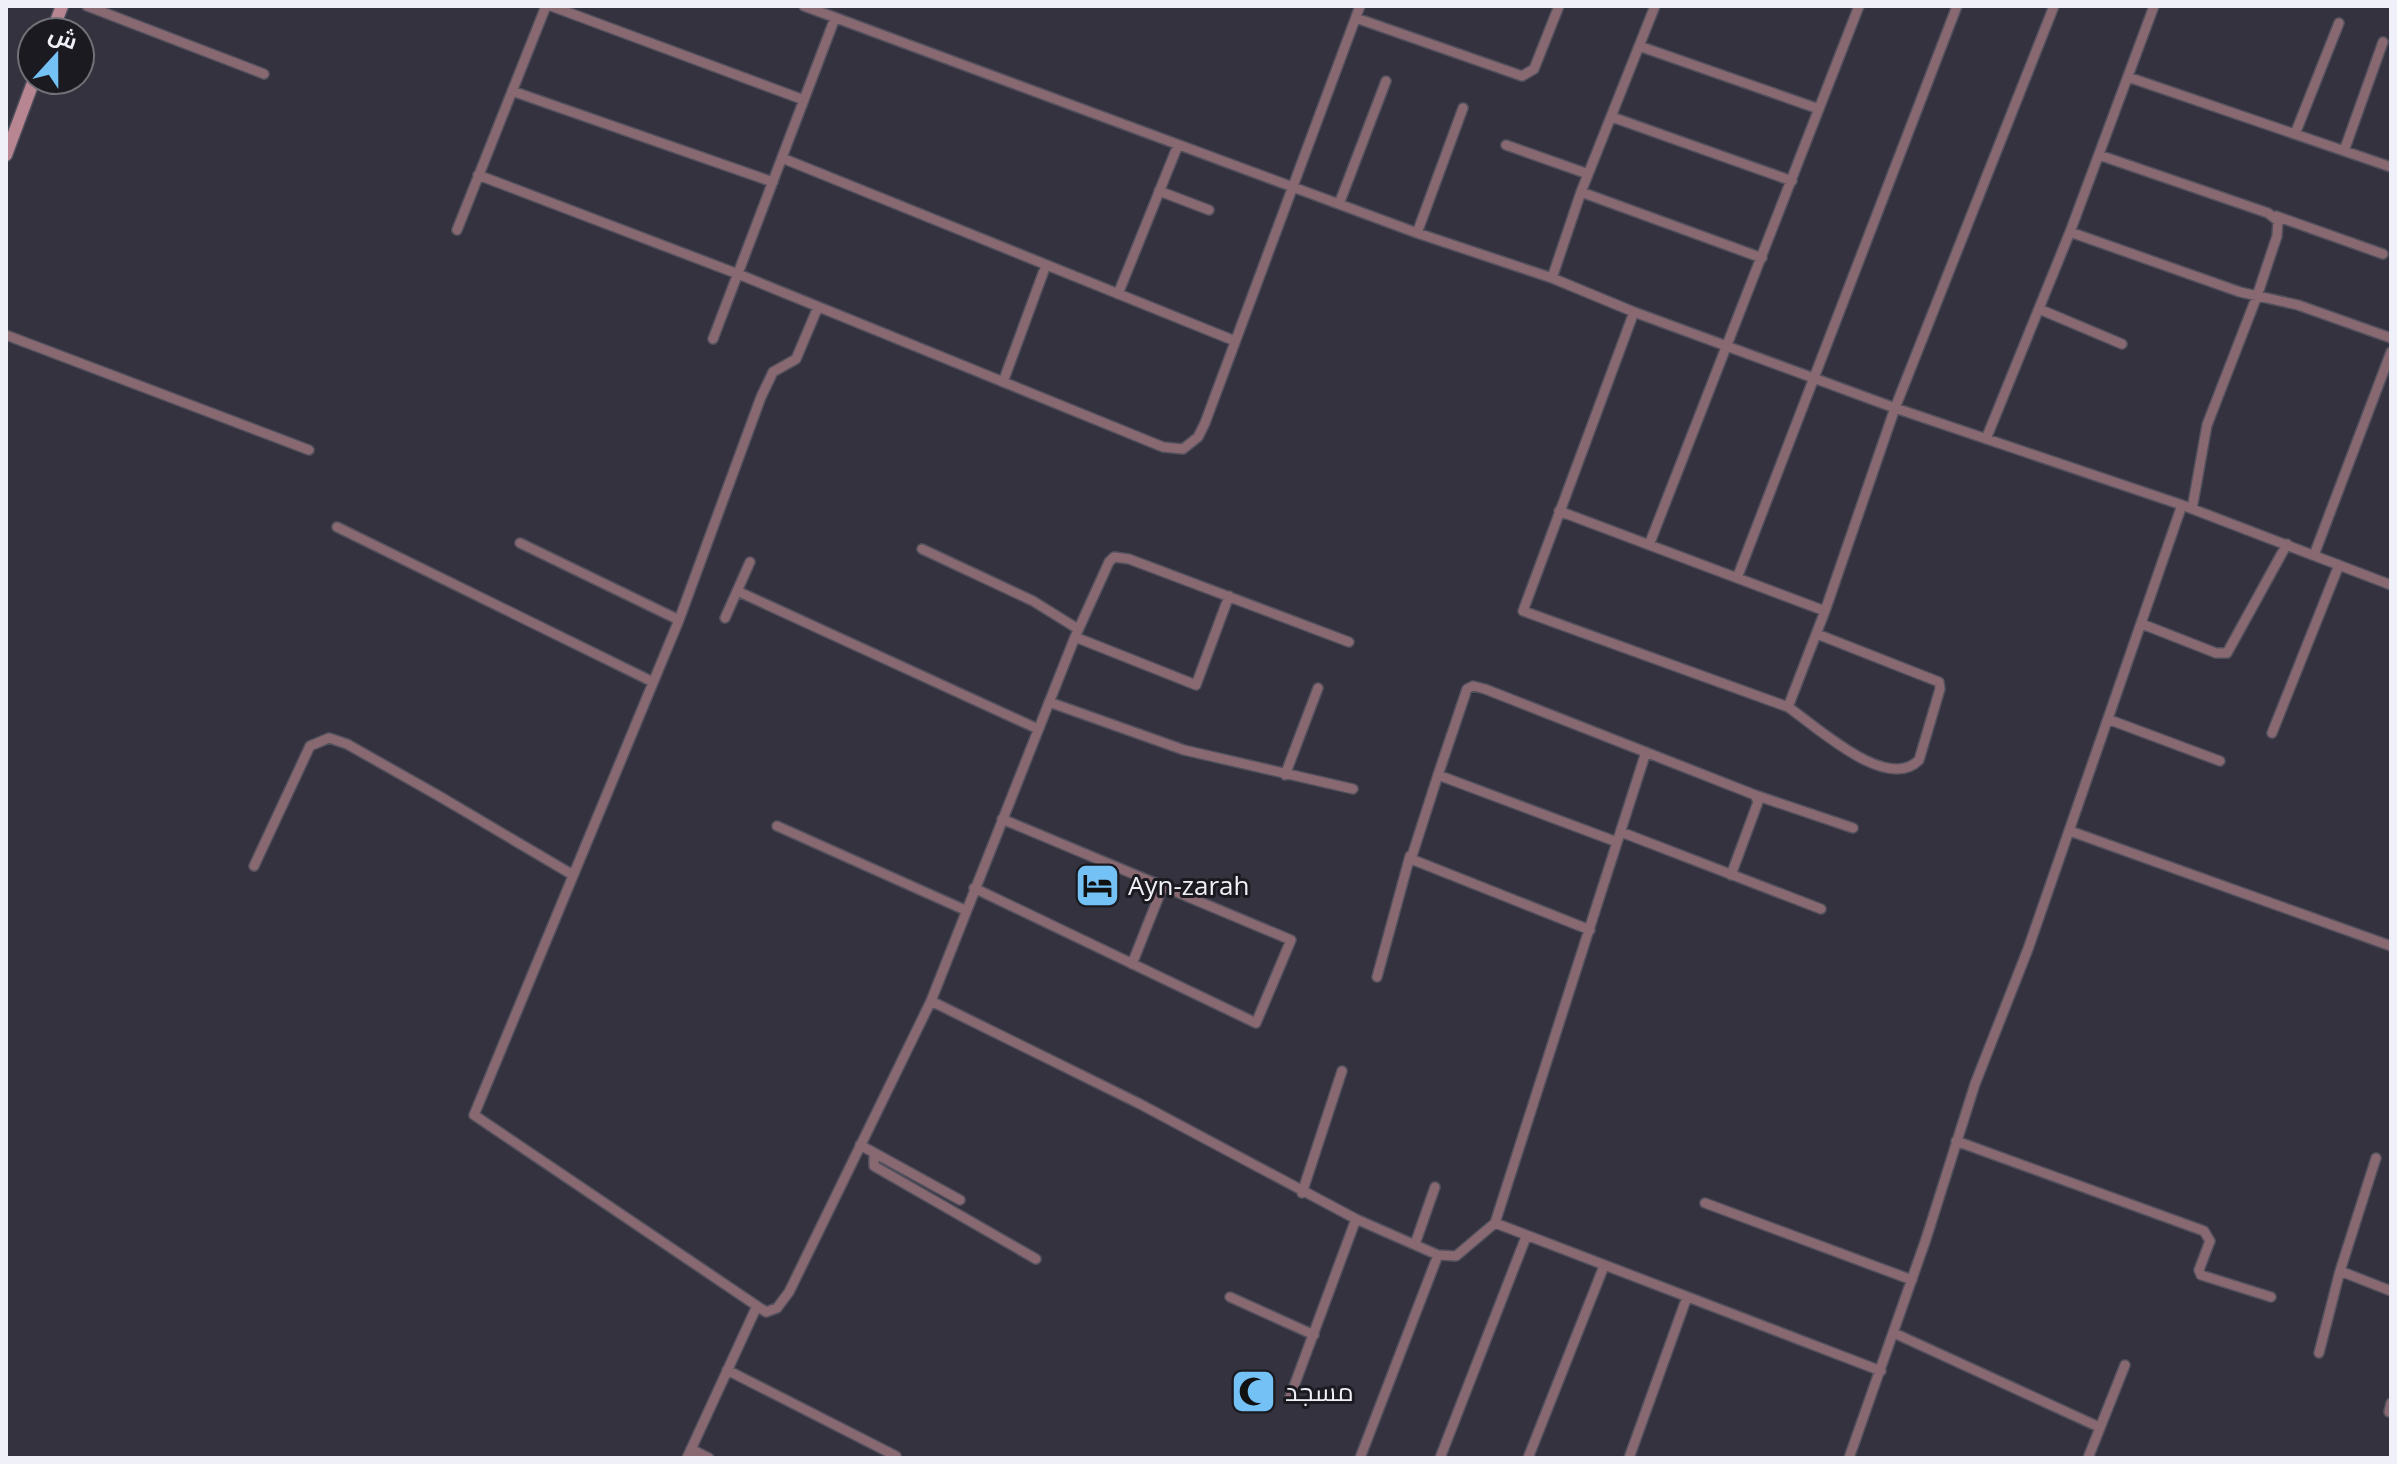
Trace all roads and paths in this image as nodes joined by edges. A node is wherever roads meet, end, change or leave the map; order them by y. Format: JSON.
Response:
{"nodes":[{"id":1,"x":87,"y":6,"type":"edge"},
{"id":2,"x":548,"y":6,"type":"edge"},
{"id":3,"x":804,"y":6,"type":"edge"},
{"id":4,"x":1360,"y":6,"type":"edge"},
{"id":5,"x":1544,"y":6,"type":"edge"},
{"id":6,"x":1655,"y":6,"type":"edge"},
{"id":7,"x":1859,"y":6,"type":"edge"},
{"id":8,"x":1957,"y":6,"type":"edge"},
{"id":9,"x":2054,"y":6,"type":"edge"},
{"id":10,"x":2154,"y":6,"type":"edge"},
{"id":11,"x":1558,"y":8,"type":"edge"},
{"id":12,"x":835,"y":18,"type":"junction"},
{"id":13,"x":1356,"y":18,"type":"junction"},
{"id":14,"x":2339,"y":23,"type":"dead end"},
{"id":15,"x":2383,"y":42,"type":"dead end"},
{"id":16,"x":1639,"y":46,"type":"junction"},
{"id":17,"x":264,"y":74,"type":"dead end"},
{"id":18,"x":2128,"y":77,"type":"junction"},
{"id":19,"x":1386,"y":81,"type":"dead end"},
{"id":20,"x":512,"y":91,"type":"junction"},
{"id":21,"x":28,"y":96,"type":"edge"},
{"id":22,"x":804,"y":100,"type":"junction"},
{"id":23,"x":1463,"y":108,"type":"dead end"},
{"id":24,"x":1819,"y":109,"type":"junction"},
{"id":25,"x":1612,"y":117,"type":"junction"},
{"id":26,"x":2295,"y":134,"type":"junction"},
{"id":27,"x":1178,"y":145,"type":"junction"},
{"id":28,"x":1506,"y":145,"type":"dead end"},
{"id":29,"x":2344,"y":151,"type":"junction"},
{"id":30,"x":6,"y":155,"type":"edge"},
{"id":31,"x":2099,"y":155,"type":"junction"},
{"id":32,"x":782,"y":158,"type":"junction"},
{"id":33,"x":2391,"y":167,"type":"edge"},
{"id":34,"x":1588,"y":174,"type":"junction"},
{"id":35,"x":478,"y":175,"type":"junction"},
{"id":36,"x":1792,"y":181,"type":"junction"},
{"id":37,"x":773,"y":182,"type":"junction"},
{"id":38,"x":1292,"y":187,"type":"junction"},
{"id":39,"x":1159,"y":191,"type":"junction"},
{"id":40,"x":1581,"y":192,"type":"junction"},
{"id":41,"x":1339,"y":204,"type":"junction"},
{"id":42,"x":1209,"y":210,"type":"dead end"},
{"id":43,"x":2273,"y":215,"type":"junction"},
{"id":44,"x":457,"y":230,"type":"dead end"},
{"id":45,"x":2070,"y":232,"type":"junction"},
{"id":46,"x":1417,"y":233,"type":"junction"},
{"id":47,"x":2383,"y":254,"type":"dead end"},
{"id":48,"x":1762,"y":258,"type":"junction"},
{"id":49,"x":1046,"y":265,"type":"junction"},
{"id":50,"x":738,"y":274,"type":"junction"},
{"id":51,"x":1552,"y":278,"type":"junction"},
{"id":52,"x":1118,"y":294,"type":"junction"},
{"id":53,"x":2257,"y":296,"type":"junction"},
{"id":54,"x":818,"y":307,"type":"junction"},
{"id":55,"x":2039,"y":309,"type":"junction"},
{"id":56,"x":1634,"y":312,"type":"junction"},
{"id":57,"x":6,"y":335,"type":"edge"},
{"id":58,"x":2391,"y":338,"type":"edge"},
{"id":59,"x":713,"y":339,"type":"dead end"},
{"id":60,"x":1235,"y":341,"type":"junction"},
{"id":61,"x":1725,"y":344,"type":"junction"},
{"id":62,"x":2122,"y":344,"type":"dead end"},
{"id":63,"x":2391,"y":352,"type":"edge"},
{"id":64,"x":1812,"y":377,"type":"junction"},
{"id":65,"x":1003,"y":382,"type":"junction"},
{"id":66,"x":1895,"y":408,"type":"junction"},
{"id":67,"x":1986,"y":439,"type":"junction"},
{"id":68,"x":309,"y":450,"type":"dead end"},
{"id":69,"x":2187,"y":507,"type":"junction"},
{"id":70,"x":1559,"y":511,"type":"junction"},
{"id":71,"x":337,"y":527,"type":"dead end"},
{"id":72,"x":520,"y":543,"type":"dead end"},
{"id":73,"x":2287,"y":544,"type":"junction"},
{"id":74,"x":1649,"y":545,"type":"junction"},
{"id":75,"x":922,"y":549,"type":"dead end"},
{"id":76,"x":2314,"y":555,"type":"junction"},
{"id":77,"x":750,"y":562,"type":"dead end"},
{"id":78,"x":2339,"y":565,"type":"junction"},
{"id":79,"x":1737,"y":578,"type":"junction"},
{"id":80,"x":2391,"y":585,"type":"edge"},
{"id":81,"x":737,"y":591,"type":"junction"},
{"id":82,"x":1229,"y":596,"type":"junction"},
{"id":83,"x":1825,"y":611,"type":"junction"},
{"id":84,"x":725,"y":618,"type":"dead end"},
{"id":85,"x":679,"y":620,"type":"junction"},
{"id":86,"x":2142,"y":624,"type":"junction"},
{"id":87,"x":1077,"y":633,"type":"junction"},
{"id":88,"x":1817,"y":634,"type":"junction"},
{"id":89,"x":1349,"y":642,"type":"dead end"},
{"id":90,"x":653,"y":682,"type":"junction"},
{"id":91,"x":1318,"y":688,"type":"dead end"},
{"id":92,"x":1049,"y":702,"type":"junction"},
{"id":93,"x":1788,"y":707,"type":"junction"},
{"id":94,"x":2110,"y":720,"type":"junction"},
{"id":95,"x":1038,"y":729,"type":"junction"},
{"id":96,"x":2272,"y":733,"type":"dead end"},
{"id":97,"x":1646,"y":752,"type":"junction"},
{"id":98,"x":2220,"y":761,"type":"dead end"},
{"id":99,"x":1285,"y":775,"type":"junction"},
{"id":100,"x":1438,"y":775,"type":"junction"},
{"id":101,"x":1353,"y":789,"type":"dead end"},
{"id":102,"x":1755,"y":795,"type":"junction"},
{"id":103,"x":1002,"y":819,"type":"junction"},
{"id":104,"x":777,"y":826,"type":"dead end"},
{"id":105,"x":1853,"y":828,"type":"dead end"},
{"id":106,"x":2070,"y":831,"type":"junction"},
{"id":107,"x":1619,"y":837,"type":"junction"},
{"id":108,"x":1410,"y":856,"type":"junction"},
{"id":109,"x":254,"y":866,"type":"dead end"},
{"id":110,"x":573,"y":875,"type":"junction"},
{"id":111,"x":1731,"y":875,"type":"junction"},
{"id":112,"x":1163,"y":886,"type":"junction"},
{"id":113,"x":974,"y":888,"type":"junction"},
{"id":114,"x":1821,"y":909,"type":"dead end"},
{"id":115,"x":965,"y":910,"type":"junction"},
{"id":116,"x":1590,"y":930,"type":"junction"},
{"id":117,"x":2391,"y":946,"type":"edge"},
{"id":118,"x":1132,"y":964,"type":"junction"},
{"id":119,"x":1377,"y":977,"type":"dead end"},
{"id":120,"x":931,"y":1001,"type":"junction"},
{"id":121,"x":1342,"y":1071,"type":"dead end"},
{"id":122,"x":1956,"y":1141,"type":"junction"},
{"id":123,"x":860,"y":1145,"type":"junction"},
{"id":124,"x":874,"y":1153,"type":"junction"},
{"id":125,"x":2376,"y":1158,"type":"dead end"},
{"id":126,"x":1435,"y":1187,"type":"dead end"},
{"id":127,"x":1302,"y":1193,"type":"junction"},
{"id":128,"x":960,"y":1200,"type":"dead end"},
{"id":129,"x":1705,"y":1203,"type":"dead end"},
{"id":130,"x":1356,"y":1219,"type":"junction"},
{"id":131,"x":1495,"y":1223,"type":"junction"},
{"id":132,"x":1526,"y":1237,"type":"junction"},
{"id":133,"x":1415,"y":1244,"type":"junction"},
{"id":134,"x":1438,"y":1255,"type":"junction"},
{"id":135,"x":1036,"y":1259,"type":"dead end"},
{"id":136,"x":1604,"y":1266,"type":"junction"},
{"id":137,"x":2340,"y":1271,"type":"junction"},
{"id":138,"x":1912,"y":1280,"type":"junction"},
{"id":139,"x":2391,"y":1291,"type":"edge"},
{"id":140,"x":1230,"y":1297,"type":"dead end"},
{"id":141,"x":1687,"y":1297,"type":"junction"},
{"id":142,"x":2271,"y":1297,"type":"dead end"},
{"id":143,"x":757,"y":1306,"type":"junction"},
{"id":144,"x":1894,"y":1333,"type":"junction"},
{"id":145,"x":1314,"y":1335,"type":"junction"},
{"id":146,"x":2319,"y":1353,"type":"dead end"},
{"id":147,"x":2125,"y":1365,"type":"dead end"},
{"id":148,"x":727,"y":1370,"type":"junction"},
{"id":149,"x":1881,"y":1371,"type":"junction"},
{"id":150,"x":1290,"y":1397,"type":"dead end"},
{"id":151,"x":2099,"y":1427,"type":"junction"},
{"id":152,"x":689,"y":1454,"type":"edge"},
{"id":153,"x":896,"y":1456,"type":"dead end"},
{"id":154,"x":709,"y":1458,"type":"edge"},
{"id":155,"x":1360,"y":1458,"type":"edge"},
{"id":156,"x":1440,"y":1458,"type":"edge"},
{"id":157,"x":1528,"y":1458,"type":"edge"},
{"id":158,"x":1629,"y":1458,"type":"edge"},
{"id":159,"x":1849,"y":1458,"type":"edge"},
{"id":160,"x":2088,"y":1458,"type":"edge"}],
"edges":[{"from":1,"to":17,"type":"street"},
{"from":2,"to":20,"type":"street"},
{"from":2,"to":22,"type":"street"},
{"from":3,"to":12,"type":"street"},
{"from":4,"to":13,"type":"street"},
{"from":5,"to":11,"type":"street"},
{"from":6,"to":16,"type":"street"},
{"from":7,"to":24,"type":"street"},
{"from":8,"to":64,"type":"street"},
{"from":9,"to":66,"type":"street"},
{"from":10,"to":18,"type":"street"},
{"from":11,"to":13,"type":"street"},
{"from":12,"to":22,"type":"street"},
{"from":12,"to":27,"type":"street"},
{"from":13,"to":38,"type":"street"},
{"from":14,"to":26,"type":"street"},
{"from":15,"to":29,"type":"street"},
{"from":16,"to":24,"type":"street"},
{"from":16,"to":25,"type":"street"},
{"from":18,"to":26,"type":"street"},
{"from":18,"to":31,"type":"street"},
{"from":19,"to":41,"type":"street"},
{"from":20,"to":35,"type":"street"},
{"from":20,"to":37,"type":"street"},
{"from":21,"to":30,"type":"main road"},
{"from":22,"to":32,"type":"street"},
{"from":23,"to":46,"type":"street"},
{"from":24,"to":36,"type":"street"},
{"from":25,"to":34,"type":"street"},
{"from":25,"to":36,"type":"street"},
{"from":26,"to":29,"type":"street"},
{"from":27,"to":38,"type":"street"},
{"from":27,"to":39,"type":"street"},
{"from":28,"to":34,"type":"street"},
{"from":29,"to":33,"type":"street"},
{"from":31,"to":43,"type":"street"},
{"from":31,"to":45,"type":"street"},
{"from":32,"to":37,"type":"street"},
{"from":32,"to":49,"type":"street"},
{"from":34,"to":40,"type":"street"},
{"from":35,"to":44,"type":"street"},
{"from":35,"to":50,"type":"street"},
{"from":36,"to":48,"type":"street"},
{"from":37,"to":50,"type":"street"},
{"from":38,"to":41,"type":"street"},
{"from":38,"to":60,"type":"street"},
{"from":39,"to":42,"type":"street"},
{"from":39,"to":52,"type":"street"},
{"from":40,"to":48,"type":"street"},
{"from":40,"to":51,"type":"street"},
{"from":41,"to":46,"type":"street"},
{"from":43,"to":47,"type":"street"},
{"from":43,"to":53,"type":"street"},
{"from":45,"to":53,"type":"street"},
{"from":45,"to":55,"type":"street"},
{"from":46,"to":51,"type":"street"},
{"from":48,"to":61,"type":"street"},
{"from":49,"to":52,"type":"street"},
{"from":49,"to":65,"type":"street"},
{"from":50,"to":54,"type":"street"},
{"from":50,"to":59,"type":"street"},
{"from":51,"to":56,"type":"street"},
{"from":52,"to":60,"type":"street"},
{"from":53,"to":58,"type":"street"},
{"from":53,"to":69,"type":"street"},
{"from":54,"to":65,"type":"street"},
{"from":54,"to":85,"type":"street"},
{"from":55,"to":62,"type":"street"},
{"from":55,"to":67,"type":"street"},
{"from":56,"to":61,"type":"street"},
{"from":56,"to":70,"type":"street"},
{"from":57,"to":68,"type":"street"},
{"from":60,"to":65,"type":"street"},
{"from":61,"to":64,"type":"street"},
{"from":61,"to":74,"type":"street"},
{"from":63,"to":76,"type":"street"},
{"from":64,"to":66,"type":"street"},
{"from":64,"to":79,"type":"street"},
{"from":66,"to":67,"type":"street"},
{"from":66,"to":83,"type":"street"},
{"from":67,"to":69,"type":"street"},
{"from":69,"to":73,"type":"street"},
{"from":69,"to":86,"type":"street"},
{"from":70,"to":74,"type":"street"},
{"from":70,"to":93,"type":"street"},
{"from":71,"to":90,"type":"street"},
{"from":72,"to":85,"type":"street"},
{"from":73,"to":76,"type":"street"},
{"from":73,"to":86,"type":"street"},
{"from":74,"to":79,"type":"street"},
{"from":75,"to":87,"type":"street"},
{"from":76,"to":78,"type":"street"},
{"from":77,"to":81,"type":"street"},
{"from":78,"to":80,"type":"street"},
{"from":78,"to":96,"type":"street"},
{"from":79,"to":83,"type":"street"},
{"from":81,"to":84,"type":"street"},
{"from":81,"to":95,"type":"street"},
{"from":82,"to":87,"type":"street"},
{"from":82,"to":87,"type":"street"},
{"from":82,"to":89,"type":"street"},
{"from":83,"to":88,"type":"street"},
{"from":85,"to":90,"type":"street"},
{"from":86,"to":94,"type":"street"},
{"from":87,"to":92,"type":"street"},
{"from":88,"to":93,"type":"street"},
{"from":88,"to":93,"type":"street"},
{"from":90,"to":110,"type":"street"},
{"from":91,"to":99,"type":"street"},
{"from":92,"to":95,"type":"street"},
{"from":92,"to":99,"type":"street"},
{"from":94,"to":98,"type":"street"},
{"from":94,"to":106,"type":"street"},
{"from":95,"to":103,"type":"street"},
{"from":97,"to":100,"type":"street"},
{"from":97,"to":102,"type":"street"},
{"from":97,"to":107,"type":"street"},
{"from":99,"to":101,"type":"street"},
{"from":100,"to":107,"type":"street"},
{"from":100,"to":108,"type":"street"},
{"from":102,"to":105,"type":"street"},
{"from":102,"to":111,"type":"street"},
{"from":103,"to":112,"type":"street"},
{"from":103,"to":113,"type":"street"},
{"from":104,"to":115,"type":"street"},
{"from":106,"to":117,"type":"street"},
{"from":106,"to":122,"type":"street"},
{"from":107,"to":111,"type":"street"},
{"from":107,"to":116,"type":"street"},
{"from":108,"to":116,"type":"street"},
{"from":108,"to":119,"type":"street"},
{"from":109,"to":110,"type":"street"},
{"from":110,"to":143,"type":"street"},
{"from":111,"to":114,"type":"street"},
{"from":112,"to":118,"type":"street"},
{"from":112,"to":118,"type":"street"},
{"from":113,"to":115,"type":"street"},
{"from":113,"to":118,"type":"street"},
{"from":115,"to":120,"type":"street"},
{"from":116,"to":131,"type":"street"},
{"from":120,"to":123,"type":"street"},
{"from":120,"to":127,"type":"street"},
{"from":121,"to":127,"type":"street"},
{"from":122,"to":138,"type":"street"},
{"from":122,"to":142,"type":"street"},
{"from":123,"to":124,"type":"street"},
{"from":123,"to":143,"type":"street"},
{"from":124,"to":128,"type":"street"},
{"from":124,"to":135,"type":"street"},
{"from":125,"to":137,"type":"street"},
{"from":126,"to":133,"type":"street"},
{"from":127,"to":130,"type":"street"},
{"from":129,"to":138,"type":"street"},
{"from":130,"to":133,"type":"street"},
{"from":130,"to":145,"type":"street"},
{"from":131,"to":132,"type":"street"},
{"from":131,"to":134,"type":"street"},
{"from":132,"to":136,"type":"street"},
{"from":132,"to":156,"type":"street"},
{"from":133,"to":134,"type":"street"},
{"from":134,"to":155,"type":"street"},
{"from":136,"to":141,"type":"street"},
{"from":136,"to":157,"type":"street"},
{"from":137,"to":139,"type":"street"},
{"from":137,"to":146,"type":"street"},
{"from":138,"to":144,"type":"street"},
{"from":140,"to":145,"type":"street"},
{"from":141,"to":149,"type":"street"},
{"from":141,"to":158,"type":"street"},
{"from":143,"to":148,"type":"street"},
{"from":144,"to":149,"type":"street"},
{"from":144,"to":151,"type":"street"},
{"from":145,"to":150,"type":"street"},
{"from":147,"to":151,"type":"street"},
{"from":148,"to":152,"type":"street"},
{"from":148,"to":153,"type":"street"},
{"from":149,"to":159,"type":"street"},
{"from":151,"to":160,"type":"street"},
{"from":152,"to":154,"type":"street"}]}
